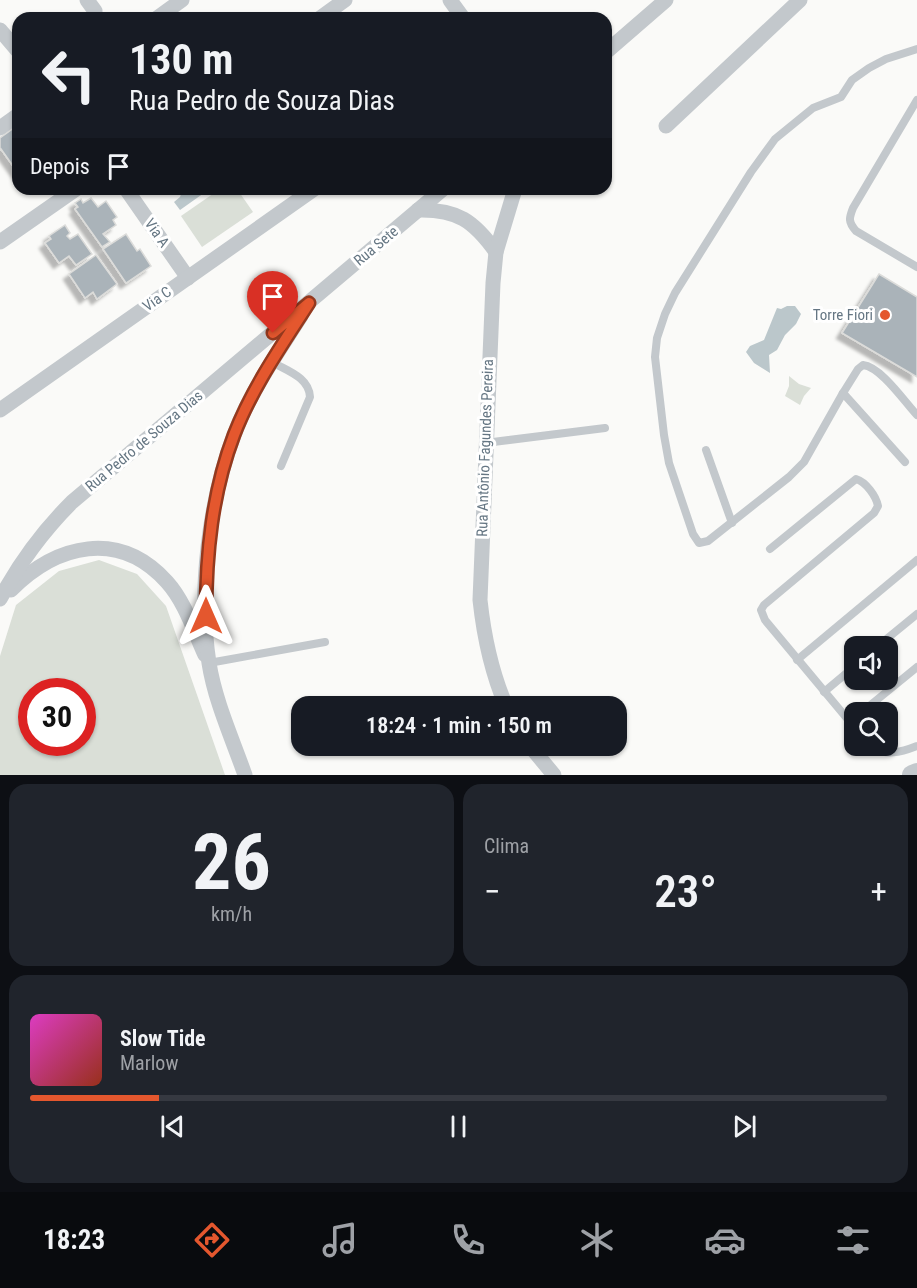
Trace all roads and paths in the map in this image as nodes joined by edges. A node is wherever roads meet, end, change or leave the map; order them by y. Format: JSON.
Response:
{"nodes":[{"id":1,"x":182,"y":0,"type":"edge"},
{"id":2,"x":345,"y":0,"type":"edge"},
{"id":3,"x":666,"y":0,"type":"edge"},
{"id":4,"x":800,"y":0,"type":"edge"},
{"id":5,"x":165,"y":12,"type":"edge"},
{"id":6,"x":328,"y":12,"type":"edge"},
{"id":7,"x":0,"y":30,"type":"edge"},
{"id":8,"x":12,"y":44,"type":"edge"},
{"id":9,"x":612,"y":47,"type":"edge"},
{"id":10,"x":917,"y":49,"type":"edge"},
{"id":11,"x":917,"y":100,"type":"edge"},
{"id":12,"x":666,"y":126,"type":"dead end"},
{"id":13,"x":67,"y":195,"type":"edge"},
{"id":14,"x":130,"y":195,"type":"edge"},
{"id":15,"x":306,"y":195,"type":"edge"},
{"id":16,"x":436,"y":195,"type":"edge"},
{"id":17,"x":513,"y":195,"type":"edge"},
{"id":18,"x":418,"y":210,"type":"junction"},
{"id":19,"x":0,"y":242,"type":"edge"},
{"id":20,"x":496,"y":252,"type":"junction"},
{"id":21,"x":917,"y":267,"type":"edge"},
{"id":22,"x":188,"y":278,"type":"junction"},
{"id":23,"x":309,"y":303,"type":"junction"},
{"id":24,"x":272,"y":362,"type":"junction"},
{"id":25,"x":843,"y":393,"type":"junction"},
{"id":26,"x":0,"y":410,"type":"edge"},
{"id":27,"x":917,"y":415,"type":"edge"},
{"id":28,"x":605,"y":428,"type":"dead end"},
{"id":29,"x":485,"y":443,"type":"junction"},
{"id":30,"x":706,"y":450,"type":"dead end"},
{"id":31,"x":904,"y":462,"type":"dead end"},
{"id":32,"x":281,"y":466,"type":"dead end"},
{"id":33,"x":732,"y":523,"type":"junction"},
{"id":34,"x":770,"y":549,"type":"dead end"},
{"id":35,"x":917,"y":560,"type":"edge"},
{"id":36,"x":0,"y":599,"type":"edge"},
{"id":37,"x":917,"y":614,"type":"edge"},
{"id":38,"x":890,"y":636,"type":"edge"},
{"id":39,"x":325,"y":642,"type":"dead end"},
{"id":40,"x":798,"y":660,"type":"junction"},
{"id":41,"x":209,"y":663,"type":"junction"},
{"id":42,"x":917,"y":667,"type":"edge"},
{"id":43,"x":844,"y":675,"type":"edge"},
{"id":44,"x":824,"y":692,"type":"junction"},
{"id":45,"x":502,"y":696,"type":"edge"},
{"id":46,"x":874,"y":702,"type":"edge"},
{"id":47,"x":844,"y":713,"type":"edge"},
{"id":48,"x":917,"y":747,"type":"edge"},
{"id":49,"x":898,"y":752,"type":"edge"},
{"id":50,"x":538,"y":756,"type":"edge"},
{"id":51,"x":917,"y":773,"type":"edge"},
{"id":52,"x":245,"y":775,"type":"edge"},
{"id":53,"x":554,"y":775,"type":"edge"},
{"id":54,"x":912,"y":775,"type":"edge"}],
"edges":[{"from":1,"to":5,"type":"street"},
{"from":2,"to":6,"type":"street"},
{"from":3,"to":9,"type":"street"},
{"from":4,"to":12,"type":"street"},
{"from":7,"to":8,"type":"street"},
{"from":10,"to":33,"type":"lane"},
{"from":11,"to":21,"type":"lane"},
{"from":13,"to":19,"type":"street"},
{"from":14,"to":22,"type":"street","name":"Via A"},
{"from":15,"to":22,"type":"street","name":"Via C"},
{"from":16,"to":18,"type":"street","name":"Rua Sete"},
{"from":17,"to":20,"type":"street","name":"Rua Antônio Fagundes Pereira"},
{"from":18,"to":20,"type":"street"},
{"from":18,"to":23,"type":"street","name":"Rua Sete"},
{"from":20,"to":29,"type":"street","name":"Rua Antônio Fagundes Pereira"},
{"from":22,"to":26,"type":"street","name":"Via C"},
{"from":23,"to":24,"type":"street"},
{"from":23,"to":36,"type":"street","name":"Rua Pedro de Souza Dias"},
{"from":24,"to":32,"type":"lane"},
{"from":24,"to":41,"type":"street"},
{"from":25,"to":27,"type":"lane"},
{"from":25,"to":31,"type":"lane"},
{"from":25,"to":33,"type":"lane"},
{"from":28,"to":29,"type":"lane"},
{"from":29,"to":45,"type":"street","name":"Rua Antônio Fagundes Pereira"},
{"from":30,"to":33,"type":"lane"},
{"from":34,"to":40,"type":"lane"},
{"from":35,"to":40,"type":"lane"},
{"from":36,"to":41,"type":"street"},
{"from":37,"to":38,"type":"lane"},
{"from":39,"to":41,"type":"lane"},
{"from":40,"to":44,"type":"lane"},
{"from":41,"to":52,"type":"street"},
{"from":42,"to":46,"type":"lane"},
{"from":43,"to":44,"type":"lane"},
{"from":44,"to":47,"type":"lane"},
{"from":48,"to":49,"type":"lane"},
{"from":50,"to":53,"type":"street"},
{"from":51,"to":54,"type":"street"}]}
